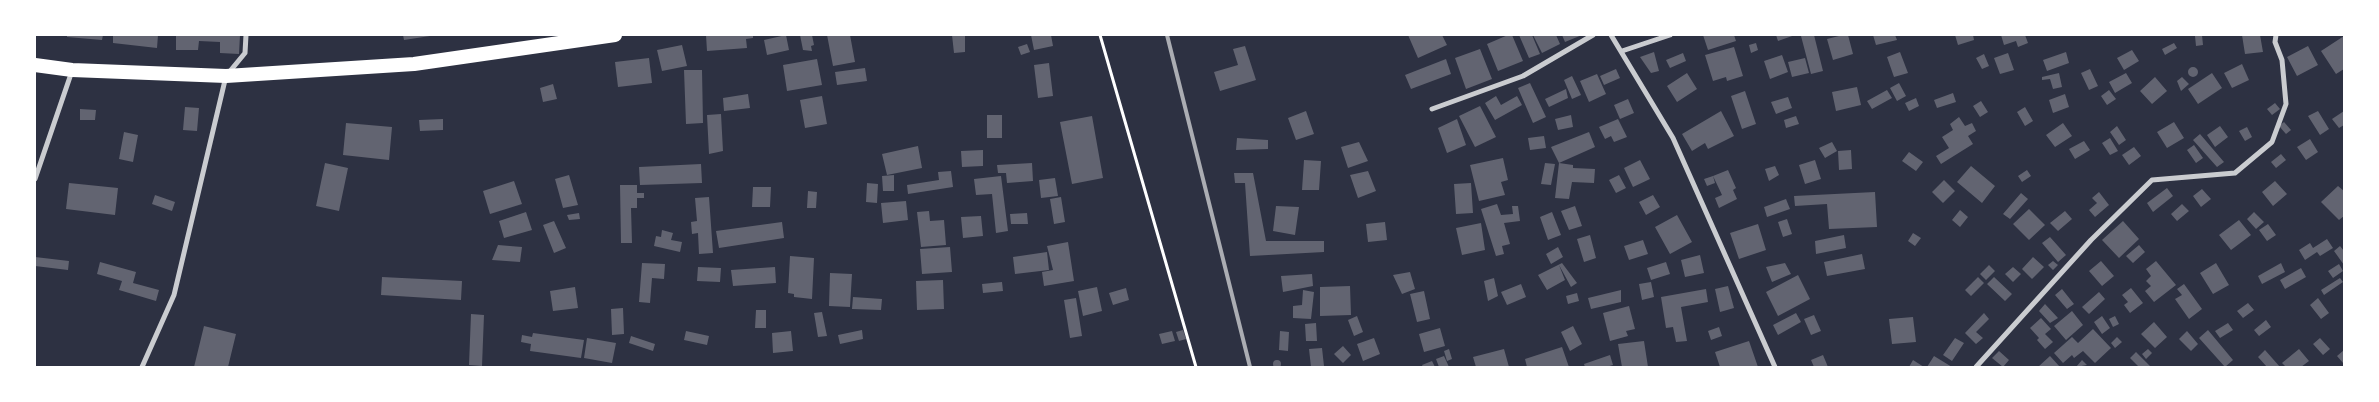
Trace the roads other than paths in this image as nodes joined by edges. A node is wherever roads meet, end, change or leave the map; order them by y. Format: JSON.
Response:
{"nodes":[{"id":1,"x":246,"y":35,"type":"edge"},
{"id":2,"x":614,"y":35,"type":"edge"},
{"id":3,"x":1593,"y":35,"type":"edge"},
{"id":4,"x":1611,"y":35,"type":"edge"},
{"id":5,"x":1670,"y":35,"type":"edge"},
{"id":6,"x":2276,"y":35,"type":"edge"},
{"id":7,"x":1622,"y":51,"type":"junction"},
{"id":8,"x":35,"y":65,"type":"edge"},
{"id":9,"x":72,"y":70,"type":"junction"},
{"id":10,"x":226,"y":76,"type":"junction"},
{"id":11,"x":1432,"y":109,"type":"dead end"},
{"id":12,"x":35,"y":179,"type":"edge"},
{"id":13,"x":142,"y":367,"type":"edge"},
{"id":14,"x":1775,"y":367,"type":"edge"},
{"id":15,"x":1976,"y":367,"type":"edge"}],
"edges":[{"from":1,"to":10,"type":"street"},
{"from":2,"to":10,"type":"highway"},
{"from":3,"to":11,"type":"street"},
{"from":4,"to":7,"type":"street"},
{"from":5,"to":7,"type":"street"},
{"from":6,"to":15,"type":"street"},
{"from":7,"to":14,"type":"street"},
{"from":8,"to":9,"type":"highway"},
{"from":9,"to":10,"type":"highway"},
{"from":9,"to":12,"type":"street"},
{"from":10,"to":13,"type":"street"}]}
